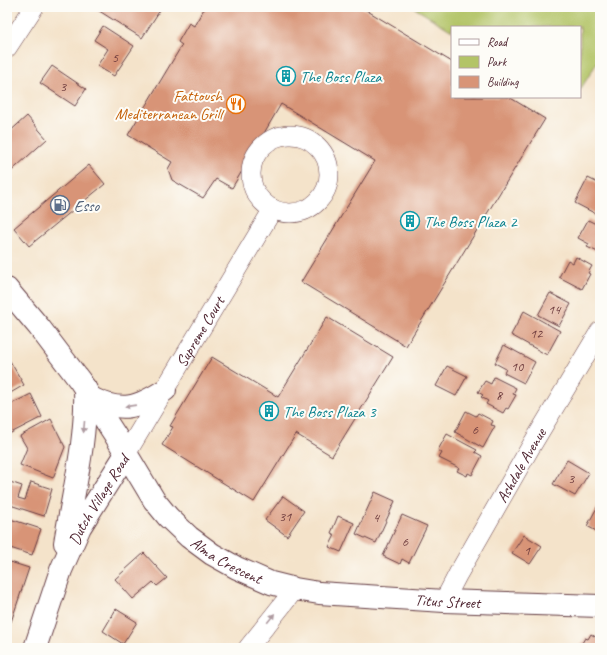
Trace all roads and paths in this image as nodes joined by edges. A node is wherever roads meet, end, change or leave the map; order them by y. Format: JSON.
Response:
{"nodes":[{"id":1,"x":34,"y":7,"type":"edge"},
{"id":2,"x":7,"y":48,"type":"edge"},
{"id":3,"x":273,"y":209,"type":"junction"},
{"id":4,"x":7,"y":289,"type":"edge"},
{"id":5,"x":600,"y":331,"type":"edge"},
{"id":6,"x":164,"y":390,"type":"junction"},
{"id":7,"x":88,"y":393,"type":"junction"},
{"id":8,"x":126,"y":454,"type":"junction"},
{"id":9,"x":61,"y":570,"type":"junction"},
{"id":10,"x":295,"y":589,"type":"junction"},
{"id":11,"x":444,"y":601,"type":"junction"},
{"id":12,"x":600,"y":606,"type":"edge"},
{"id":13,"x":35,"y":648,"type":"edge"},
{"id":14,"x":248,"y":648,"type":"edge"}],
"edges":[{"from":1,"to":2,"type":"street"},
{"from":3,"to":3,"type":"street"},
{"from":3,"to":6,"type":"street","name":"Supreme Court"},
{"from":4,"to":7,"type":"main road","name":"Dutch Village Road"},
{"from":5,"to":11,"type":"street","name":"Ashdale Avenue"},
{"from":6,"to":7,"type":"main road","one_way":true},
{"from":6,"to":8,"type":"street","name":"Supreme Court"},
{"from":7,"to":8,"type":"main road","name":"Dutch Village Road"},
{"from":7,"to":9,"type":"main road","one_way":true},
{"from":8,"to":9,"type":"main road","name":"Dutch Village Road"},
{"from":8,"to":10,"type":"main road","name":"Alma Crescent"},
{"from":9,"to":13,"type":"main road","name":"Dutch Village Road"},
{"from":10,"to":11,"type":"main road","name":"Titus Street"},
{"from":14,"to":10,"type":"street","one_way":true},
{"from":11,"to":12,"type":"main road","name":"Titus Street"}]}
